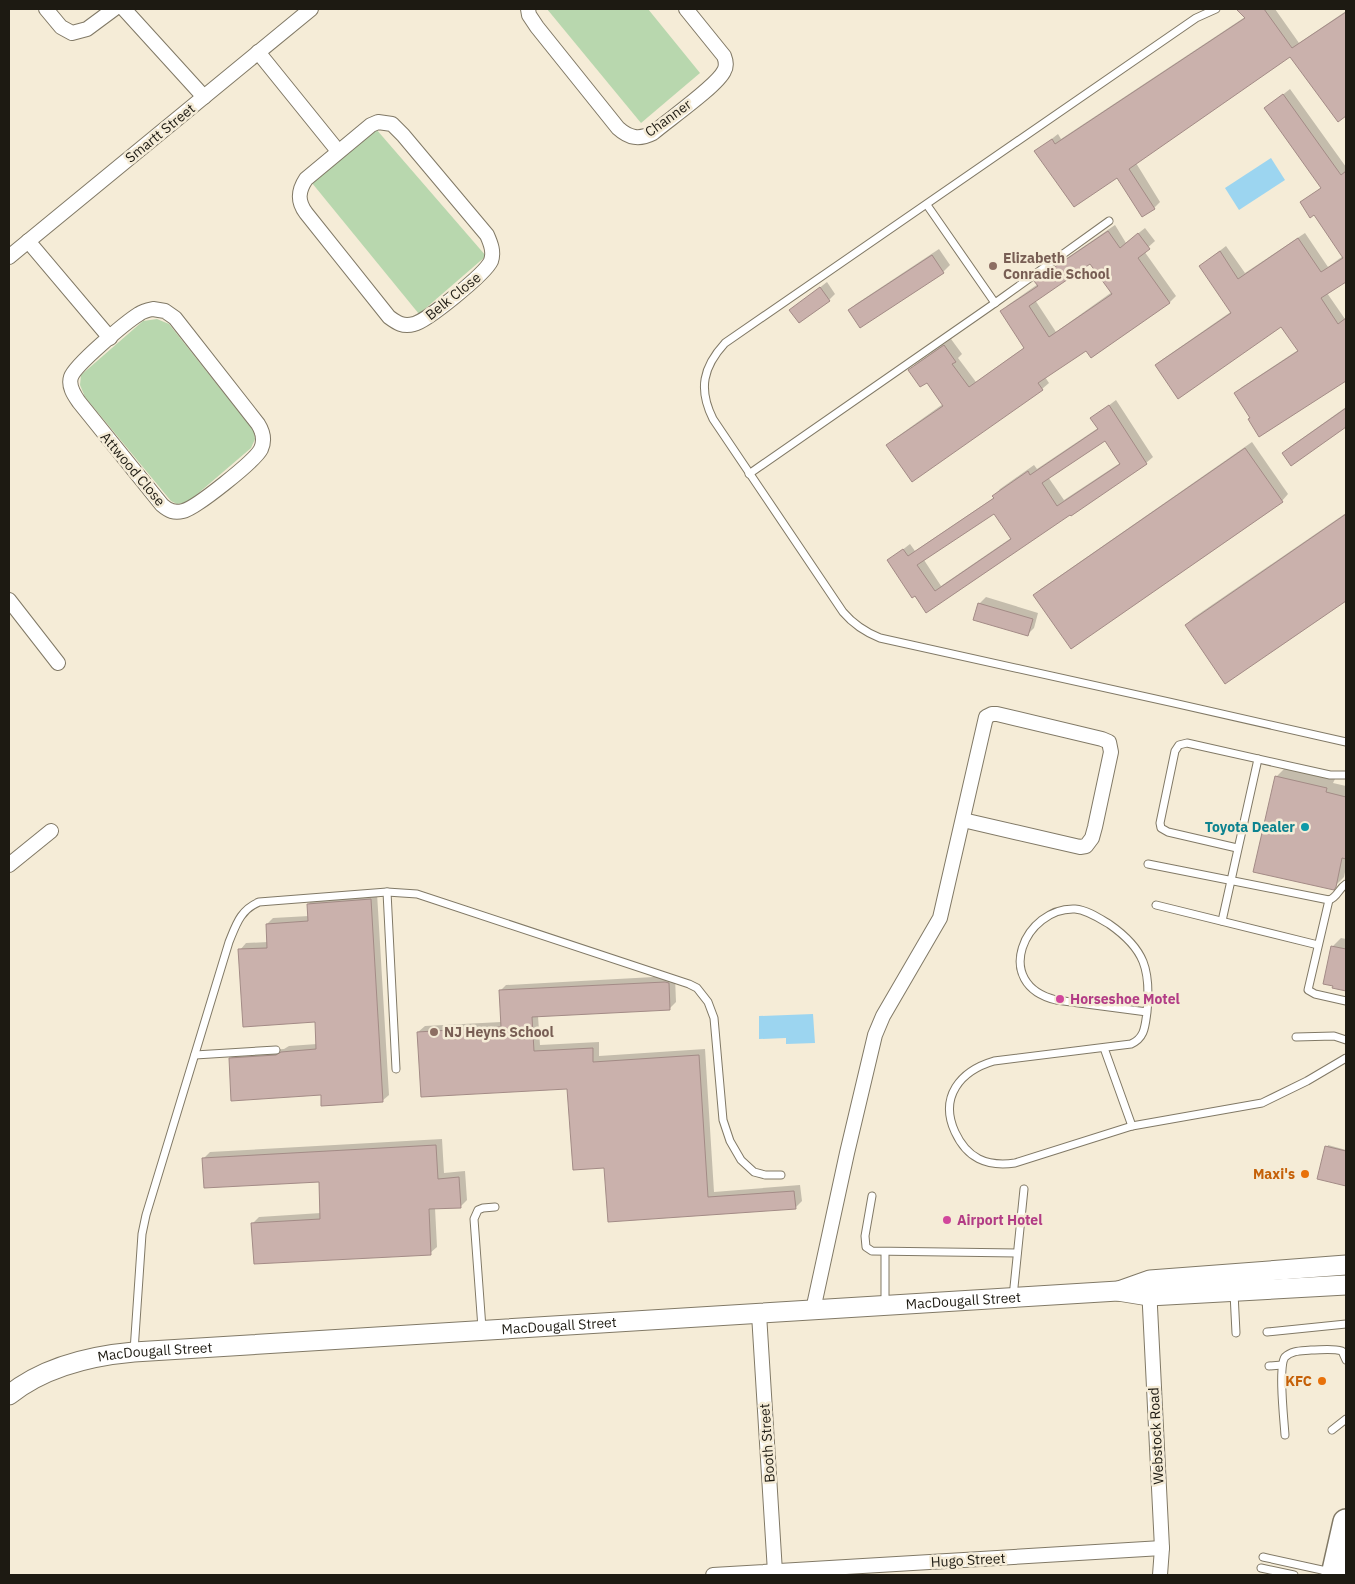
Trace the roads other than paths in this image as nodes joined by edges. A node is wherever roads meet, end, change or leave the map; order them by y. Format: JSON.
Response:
{"nodes":[{"id":1,"x":46,"y":9,"type":"edge"},
{"id":2,"x":114,"y":9,"type":"edge"},
{"id":3,"x":124,"y":9,"type":"edge"},
{"id":4,"x":311,"y":9,"type":"edge"},
{"id":5,"x":528,"y":9,"type":"edge"},
{"id":6,"x":686,"y":9,"type":"edge"},
{"id":7,"x":1216,"y":9,"type":"edge"},
{"id":8,"x":258,"y":52,"type":"junction"},
{"id":9,"x":204,"y":97,"type":"junction"},
{"id":10,"x":338,"y":151,"type":"junction"},
{"id":11,"x":927,"y":204,"type":"junction"},
{"id":12,"x":1109,"y":221,"type":"dead end"},
{"id":13,"x":28,"y":241,"type":"junction"},
{"id":14,"x":9,"y":257,"type":"edge"},
{"id":15,"x":995,"y":303,"type":"junction"},
{"id":16,"x":110,"y":338,"type":"junction"},
{"id":17,"x":749,"y":474,"type":"junction"},
{"id":18,"x":9,"y":600,"type":"edge"},
{"id":19,"x":58,"y":664,"type":"dead end"},
{"id":20,"x":1346,"y":742,"type":"edge"},
{"id":21,"x":1258,"y":759,"type":"junction"},
{"id":22,"x":1346,"y":775,"type":"edge"},
{"id":23,"x":963,"y":820,"type":"junction"},
{"id":24,"x":51,"y":831,"type":"dead end"},
{"id":25,"x":1238,"y":848,"type":"junction"},
{"id":26,"x":1148,"y":864,"type":"dead end"},
{"id":27,"x":9,"y":865,"type":"edge"},
{"id":28,"x":1230,"y":882,"type":"junction"},
{"id":29,"x":1346,"y":884,"type":"edge"},
{"id":30,"x":387,"y":892,"type":"junction"},
{"id":31,"x":1328,"y":900,"type":"junction"},
{"id":32,"x":1156,"y":905,"type":"dead end"},
{"id":33,"x":1222,"y":921,"type":"junction"},
{"id":34,"x":1318,"y":945,"type":"junction"},
{"id":35,"x":1346,"y":1001,"type":"edge"},
{"id":36,"x":1147,"y":1012,"type":"junction"},
{"id":37,"x":1296,"y":1036,"type":"dead end"},
{"id":38,"x":1346,"y":1040,"type":"edge"},
{"id":39,"x":1104,"y":1048,"type":"junction"},
{"id":40,"x":276,"y":1050,"type":"dead end"},
{"id":41,"x":195,"y":1055,"type":"junction"},
{"id":42,"x":1346,"y":1058,"type":"edge"},
{"id":43,"x":396,"y":1069,"type":"dead end"},
{"id":44,"x":1132,"y":1126,"type":"junction"},
{"id":45,"x":781,"y":1175,"type":"dead end"},
{"id":46,"x":1024,"y":1189,"type":"dead end"},
{"id":47,"x":872,"y":1196,"type":"dead end"},
{"id":48,"x":495,"y":1207,"type":"dead end"},
{"id":49,"x":885,"y":1252,"type":"junction"},
{"id":50,"x":1017,"y":1253,"type":"junction"},
{"id":51,"x":1346,"y":1265,"type":"edge"},
{"id":52,"x":1346,"y":1285,"type":"edge"},
{"id":53,"x":1149,"y":1288,"type":"junction"},
{"id":54,"x":1234,"y":1293,"type":"junction"},
{"id":55,"x":1013,"y":1297,"type":"junction"},
{"id":56,"x":885,"y":1306,"type":"junction"},
{"id":57,"x":813,"y":1310,"type":"junction"},
{"id":58,"x":759,"y":1314,"type":"junction"},
{"id":59,"x":1346,"y":1324,"type":"edge"},
{"id":60,"x":482,"y":1331,"type":"junction"},
{"id":61,"x":1267,"y":1332,"type":"dead end"},
{"id":62,"x":1236,"y":1334,"type":"dead end"},
{"id":63,"x":134,"y":1352,"type":"junction"},
{"id":64,"x":1346,"y":1360,"type":"edge"},
{"id":65,"x":1282,"y":1365,"type":"junction"},
{"id":66,"x":1269,"y":1366,"type":"dead end"},
{"id":67,"x":9,"y":1395,"type":"edge"},
{"id":68,"x":1346,"y":1419,"type":"edge"},
{"id":69,"x":1332,"y":1430,"type":"dead end"},
{"id":70,"x":1285,"y":1435,"type":"dead end"},
{"id":71,"x":1346,"y":1522,"type":"edge"},
{"id":72,"x":1162,"y":1548,"type":"junction"},
{"id":73,"x":1263,"y":1557,"type":"dead end"},
{"id":74,"x":1261,"y":1568,"type":"dead end"},
{"id":75,"x":775,"y":1572,"type":"junction"},
{"id":76,"x":713,"y":1575,"type":"edge"},
{"id":77,"x":1160,"y":1575,"type":"edge"},
{"id":78,"x":1294,"y":1575,"type":"edge"},
{"id":79,"x":1337,"y":1575,"type":"edge"}],
"edges":[{"from":1,"to":2,"type":"street"},
{"from":3,"to":9,"type":"street"},
{"from":4,"to":8,"type":"street","name":"Smartt Street"},
{"from":5,"to":6,"type":"street","name":"Channer"},
{"from":7,"to":11,"type":"lane"},
{"from":8,"to":9,"type":"street","name":"Smartt Street"},
{"from":8,"to":10,"type":"street"},
{"from":9,"to":13,"type":"street","name":"Smartt Street"},
{"from":10,"to":10,"type":"street","name":"Belk Close"},
{"from":11,"to":15,"type":"lane"},
{"from":11,"to":17,"type":"lane"},
{"from":12,"to":15,"type":"lane"},
{"from":13,"to":14,"type":"street","name":"Smartt Street"},
{"from":13,"to":16,"type":"street"},
{"from":15,"to":17,"type":"lane"},
{"from":16,"to":16,"type":"street","name":"Attwood Close"},
{"from":17,"to":20,"type":"lane"},
{"from":18,"to":19,"type":"street"},
{"from":21,"to":22,"type":"lane"},
{"from":21,"to":25,"type":"lane"},
{"from":21,"to":25,"type":"lane"},
{"from":23,"to":23,"type":"street"},
{"from":23,"to":57,"type":"street"},
{"from":24,"to":27,"type":"street"},
{"from":25,"to":28,"type":"lane"},
{"from":26,"to":28,"type":"lane"},
{"from":28,"to":31,"type":"lane"},
{"from":28,"to":33,"type":"lane"},
{"from":29,"to":31,"type":"lane"},
{"from":30,"to":41,"type":"lane"},
{"from":30,"to":43,"type":"lane"},
{"from":30,"to":45,"type":"lane"},
{"from":31,"to":34,"type":"lane"},
{"from":32,"to":33,"type":"lane"},
{"from":33,"to":34,"type":"lane"},
{"from":34,"to":35,"type":"lane"},
{"from":36,"to":36,"type":"lane"},
{"from":36,"to":39,"type":"lane"},
{"from":37,"to":38,"type":"lane"},
{"from":39,"to":44,"type":"lane"},
{"from":39,"to":44,"type":"lane"},
{"from":40,"to":41,"type":"lane"},
{"from":41,"to":63,"type":"lane"},
{"from":42,"to":44,"type":"lane"},
{"from":46,"to":50,"type":"lane"},
{"from":47,"to":49,"type":"lane"},
{"from":48,"to":60,"type":"lane"},
{"from":49,"to":50,"type":"lane"},
{"from":49,"to":56,"type":"lane"},
{"from":50,"to":55,"type":"lane"},
{"from":51,"to":53,"type":"street","name":"MacDougall Street"},
{"from":52,"to":54,"type":"street","name":"MacDougall Street"},
{"from":53,"to":54,"type":"street","name":"MacDougall Street"},
{"from":53,"to":55,"type":"street","name":"MacDougall Street"},
{"from":53,"to":72,"type":"street","name":"Webstock Road"},
{"from":54,"to":62,"type":"lane"},
{"from":55,"to":56,"type":"street","name":"MacDougall Street"},
{"from":56,"to":57,"type":"street","name":"MacDougall Street"},
{"from":57,"to":58,"type":"street","name":"MacDougall Street"},
{"from":58,"to":60,"type":"street","name":"MacDougall Street"},
{"from":58,"to":75,"type":"street","name":"Booth Street"},
{"from":59,"to":61,"type":"lane"},
{"from":60,"to":63,"type":"street","name":"MacDougall Street"},
{"from":63,"to":67,"type":"street","name":"MacDougall Street"},
{"from":64,"to":65,"type":"lane"},
{"from":65,"to":66,"type":"lane"},
{"from":65,"to":70,"type":"lane"},
{"from":68,"to":69,"type":"lane"},
{"from":71,"to":79,"type":"highway"},
{"from":72,"to":75,"type":"street","name":"Hugo Street"},
{"from":72,"to":77,"type":"street","name":"Webstock Road"},
{"from":73,"to":79,"type":"lane"},
{"from":74,"to":78,"type":"lane"},
{"from":75,"to":76,"type":"street","name":"Hugo Street"}]}
